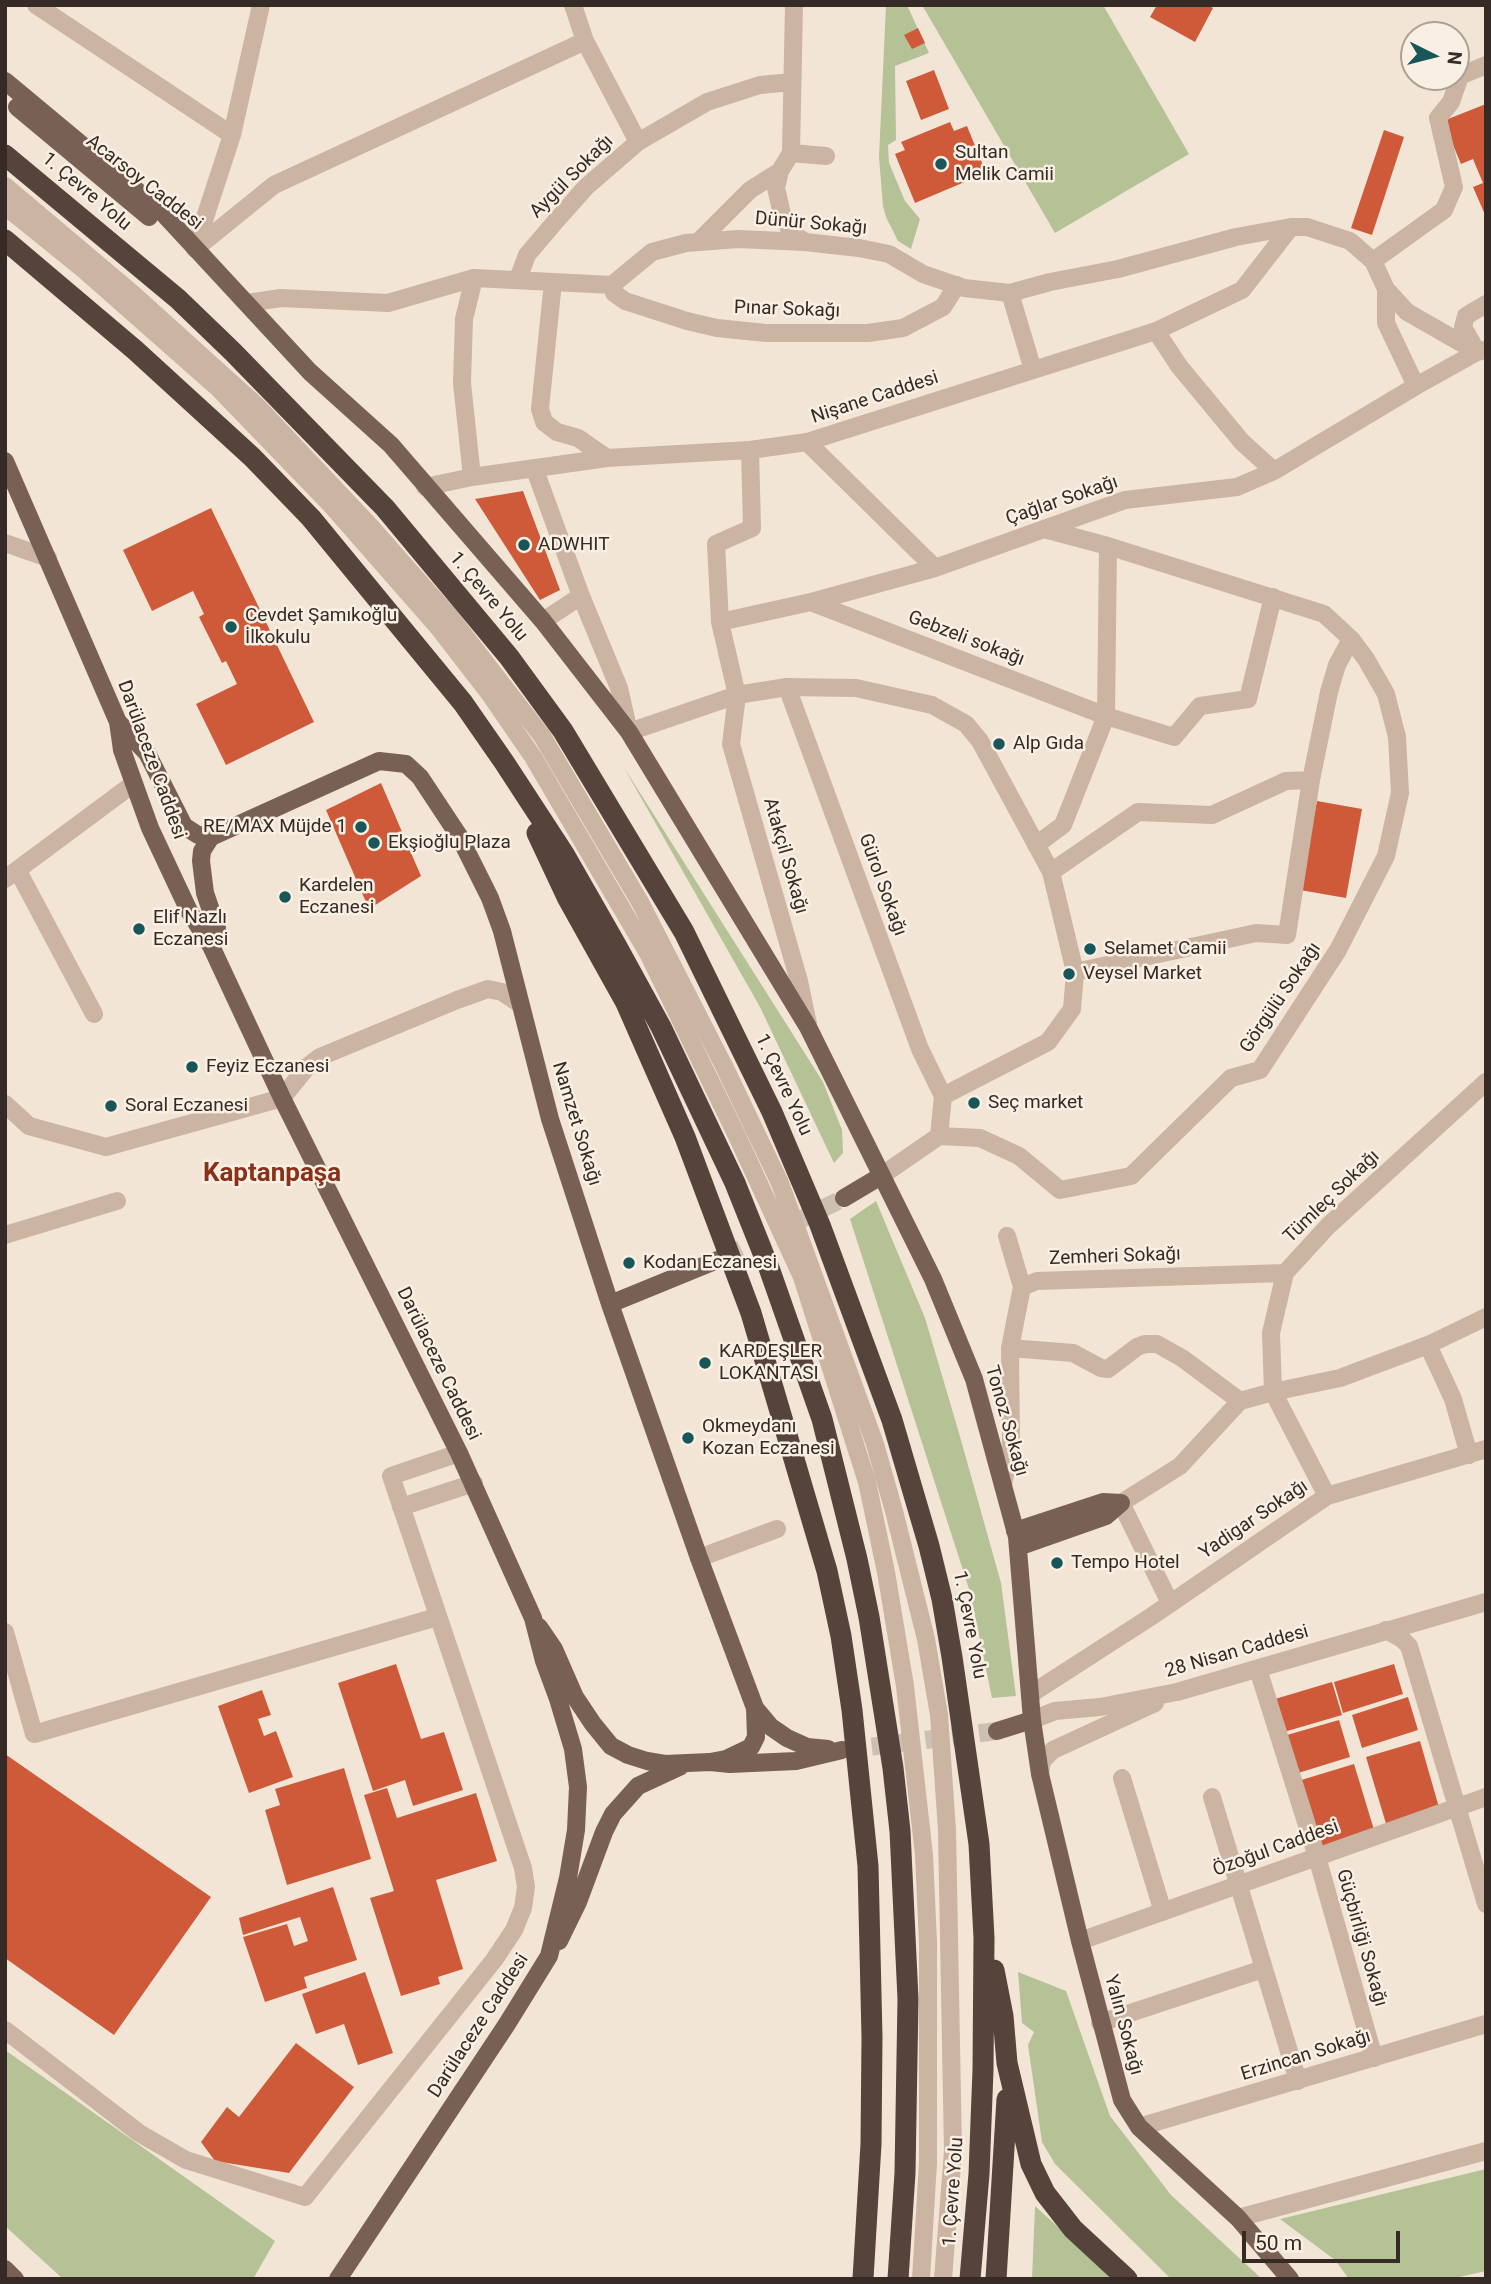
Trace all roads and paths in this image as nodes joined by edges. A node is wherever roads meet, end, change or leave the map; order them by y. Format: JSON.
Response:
{"nodes":[{"id":1,"x":36,"y":5,"type":"edge"},
{"id":2,"x":261,"y":5,"type":"edge"},
{"id":3,"x":573,"y":5,"type":"edge"},
{"id":4,"x":794,"y":5,"type":"edge"},
{"id":5,"x":585,"y":41,"type":"junction"},
{"id":6,"x":1486,"y":65,"type":"edge"},
{"id":7,"x":5,"y":81,"type":"edge"},
{"id":8,"x":792,"y":82,"type":"junction"},
{"id":9,"x":5,"y":96,"type":"edge"},
{"id":10,"x":232,"y":135,"type":"junction"},
{"id":11,"x":638,"y":142,"type":"junction"},
{"id":12,"x":791,"y":153,"type":"junction"},
{"id":13,"x":5,"y":155,"type":"edge"},
{"id":14,"x":826,"y":156,"type":"dead end"},
{"id":15,"x":780,"y":171,"type":"junction"},
{"id":16,"x":5,"y":186,"type":"edge"},
{"id":17,"x":5,"y":206,"type":"edge"},
{"id":18,"x":1291,"y":227,"type":"junction"},
{"id":19,"x":5,"y":240,"type":"edge"},
{"id":20,"x":698,"y":242,"type":"junction"},
{"id":21,"x":804,"y":242,"type":"junction"},
{"id":22,"x":195,"y":249,"type":"junction"},
{"id":23,"x":1373,"y":261,"type":"junction"},
{"id":24,"x":474,"y":278,"type":"junction"},
{"id":25,"x":518,"y":279,"type":"junction"},
{"id":26,"x":554,"y":282,"type":"junction"},
{"id":27,"x":612,"y":285,"type":"junction"},
{"id":28,"x":957,"y":285,"type":"junction"},
{"id":29,"x":1387,"y":289,"type":"junction"},
{"id":30,"x":1010,"y":293,"type":"junction"},
{"id":31,"x":247,"y":303,"type":"junction"},
{"id":32,"x":1486,"y":304,"type":"edge"},
{"id":33,"x":1156,"y":331,"type":"junction"},
{"id":34,"x":1481,"y":351,"type":"edge"},
{"id":35,"x":1033,"y":370,"type":"junction"},
{"id":36,"x":1416,"y":386,"type":"junction"},
{"id":37,"x":807,"y":442,"type":"junction"},
{"id":38,"x":750,"y":450,"type":"junction"},
{"id":39,"x":607,"y":458,"type":"junction"},
{"id":40,"x":5,"y":461,"type":"edge"},
{"id":41,"x":535,"y":470,"type":"junction"},
{"id":42,"x":1274,"y":471,"type":"junction"},
{"id":43,"x":472,"y":477,"type":"junction"},
{"id":44,"x":425,"y":487,"type":"junction"},
{"id":45,"x":1044,"y":529,"type":"junction"},
{"id":46,"x":5,"y":543,"type":"edge"},
{"id":47,"x":1108,"y":546,"type":"junction"},
{"id":48,"x":48,"y":558,"type":"junction"},
{"id":49,"x":935,"y":568,"type":"junction"},
{"id":50,"x":581,"y":596,"type":"junction"},
{"id":51,"x":1273,"y":597,"type":"junction"},
{"id":52,"x":811,"y":602,"type":"junction"},
{"id":53,"x":543,"y":621,"type":"junction"},
{"id":54,"x":720,"y":622,"type":"junction"},
{"id":55,"x":1352,"y":639,"type":"junction"},
{"id":56,"x":787,"y":687,"type":"junction"},
{"id":57,"x":737,"y":695,"type":"junction"},
{"id":58,"x":1106,"y":716,"type":"junction"},
{"id":59,"x":118,"y":722,"type":"junction"},
{"id":60,"x":629,"y":732,"type":"junction"},
{"id":61,"x":504,"y":762,"type":"junction"},
{"id":62,"x":1311,"y":780,"type":"junction"},
{"id":63,"x":133,"y":784,"type":"junction"},
{"id":64,"x":211,"y":837,"type":"junction"},
{"id":65,"x":1036,"y":845,"type":"junction"},
{"id":66,"x":1051,"y":872,"type":"junction"},
{"id":67,"x":12,"y":875,"type":"edge"},
{"id":68,"x":211,"y":946,"type":"junction"},
{"id":69,"x":1075,"y":972,"type":"junction"},
{"id":70,"x":520,"y":1004,"type":"junction"},
{"id":71,"x":94,"y":1014,"type":"dead end"},
{"id":72,"x":808,"y":1027,"type":"junction"},
{"id":73,"x":1486,"y":1082,"type":"edge"},
{"id":74,"x":943,"y":1096,"type":"junction"},
{"id":75,"x":282,"y":1098,"type":"junction"},
{"id":76,"x":5,"y":1104,"type":"edge"},
{"id":77,"x":939,"y":1136,"type":"junction"},
{"id":78,"x":881,"y":1176,"type":"junction"},
{"id":79,"x":844,"y":1198,"type":"tunnel mouth"},
{"id":80,"x":117,"y":1201,"type":"dead end"},
{"id":81,"x":5,"y":1235,"type":"edge"},
{"id":82,"x":1007,"y":1236,"type":"dead end"},
{"id":83,"x":725,"y":1257,"type":"tunnel mouth"},
{"id":84,"x":1284,"y":1273,"type":"junction"},
{"id":85,"x":1023,"y":1287,"type":"junction"},
{"id":86,"x":610,"y":1304,"type":"junction"},
{"id":87,"x":1486,"y":1317,"type":"edge"},
{"id":88,"x":1428,"y":1345,"type":"junction"},
{"id":89,"x":1010,"y":1348,"type":"junction"},
{"id":90,"x":1273,"y":1392,"type":"junction"},
{"id":91,"x":1240,"y":1401,"type":"junction"},
{"id":92,"x":1477,"y":1452,"type":"edge"},
{"id":93,"x":459,"y":1453,"type":"junction"},
{"id":94,"x":474,"y":1483,"type":"junction"},
{"id":95,"x":1003,"y":1485,"type":"junction"},
{"id":96,"x":1326,"y":1496,"type":"junction"},
{"id":97,"x":1121,"y":1503,"type":"junction"},
{"id":98,"x":401,"y":1507,"type":"junction"},
{"id":99,"x":778,"y":1529,"type":"dead end"},
{"id":100,"x":1016,"y":1539,"type":"junction"},
{"id":101,"x":699,"y":1558,"type":"junction"},
{"id":102,"x":1170,"y":1602,"type":"junction"},
{"id":103,"x":1486,"y":1602,"type":"edge"},
{"id":104,"x":437,"y":1617,"type":"junction"},
{"id":105,"x":533,"y":1618,"type":"junction"},
{"id":106,"x":1386,"y":1630,"type":"junction"},
{"id":107,"x":5,"y":1632,"type":"edge"},
{"id":108,"x":1258,"y":1668,"type":"junction"},
{"id":109,"x":1177,"y":1692,"type":"junction"},
{"id":110,"x":1031,"y":1694,"type":"junction"},
{"id":111,"x":755,"y":1708,"type":"junction"},
{"id":112,"x":1032,"y":1720,"type":"junction"},
{"id":113,"x":997,"y":1731,"type":"tunnel mouth"},
{"id":114,"x":710,"y":1762,"type":"junction"},
{"id":115,"x":687,"y":1764,"type":"junction"},
{"id":116,"x":1040,"y":1773,"type":"junction"},
{"id":117,"x":1122,"y":1778,"type":"dead end"},
{"id":118,"x":1212,"y":1797,"type":"dead end"},
{"id":119,"x":1486,"y":1797,"type":"edge"},
{"id":120,"x":1458,"y":1807,"type":"junction"},
{"id":121,"x":1317,"y":1857,"type":"junction"},
{"id":122,"x":1239,"y":1885,"type":"junction"},
{"id":123,"x":1486,"y":1904,"type":"edge"},
{"id":124,"x":1163,"y":1912,"type":"junction"},
{"id":125,"x":984,"y":1938,"type":"junction"},
{"id":126,"x":1080,"y":1941,"type":"junction"},
{"id":127,"x":549,"y":1956,"type":"junction"},
{"id":128,"x":1263,"y":1969,"type":"junction"},
{"id":129,"x":1100,"y":2023,"type":"junction"},
{"id":130,"x":1486,"y":2024,"type":"edge"},
{"id":131,"x":5,"y":2029,"type":"edge"},
{"id":132,"x":1374,"y":2058,"type":"junction"},
{"id":133,"x":1007,"y":2063,"type":"junction"},
{"id":134,"x":1297,"y":2081,"type":"junction"},
{"id":135,"x":1139,"y":2127,"type":"junction"},
{"id":136,"x":1486,"y":2151,"type":"edge"},
{"id":137,"x":1238,"y":2218,"type":"junction"},
{"id":138,"x":5,"y":2269,"type":"edge"},
{"id":139,"x":15,"y":2279,"type":"edge"},
{"id":140,"x":338,"y":2279,"type":"edge"},
{"id":141,"x":863,"y":2279,"type":"edge"},
{"id":142,"x":898,"y":2279,"type":"edge"},
{"id":143,"x":921,"y":2279,"type":"edge"},
{"id":144,"x":943,"y":2279,"type":"edge"},
{"id":145,"x":970,"y":2279,"type":"edge"},
{"id":146,"x":996,"y":2279,"type":"edge"},
{"id":147,"x":1127,"y":2279,"type":"edge"},
{"id":148,"x":1290,"y":2279,"type":"edge"}],
"edges":[{"from":1,"to":10,"type":"street"},
{"from":2,"to":10,"type":"street"},
{"from":3,"to":5,"type":"street"},
{"from":4,"to":8,"type":"street"},
{"from":5,"to":11,"type":"street"},
{"from":5,"to":22,"type":"street"},
{"from":6,"to":23,"type":"street"},
{"from":7,"to":22,"type":"main road","name":"Acarsoy Caddesi"},
{"from":8,"to":11,"type":"street","name":"Aygül Sokağı"},
{"from":8,"to":12,"type":"street"},
{"from":9,"to":22,"type":"main road","name":"Acarsoy Caddesi"},
{"from":10,"to":22,"type":"street"},
{"from":11,"to":25,"type":"street","name":"Aygül Sokağı"},
{"from":12,"to":14,"type":"street"},
{"from":12,"to":15,"type":"street"},
{"from":13,"to":125,"type":"highway","name":"1. Çevre Yolu"},
{"from":15,"to":20,"type":"street"},
{"from":15,"to":21,"type":"street"},
{"from":16,"to":144,"type":"street"},
{"from":17,"to":143,"type":"street"},
{"from":18,"to":23,"type":"street","name":"Dünür Sokağı"},
{"from":18,"to":30,"type":"street","name":"Dünür Sokağı"},
{"from":18,"to":33,"type":"street","name":"Nişane Caddesi"},
{"from":19,"to":61,"type":"highway"},
{"from":20,"to":21,"type":"street","name":"Dünür Sokağı"},
{"from":20,"to":27,"type":"street","name":"Dünür Sokağı"},
{"from":21,"to":28,"type":"street","name":"Dünür Sokağı"},
{"from":22,"to":31,"type":"main road","name":"Tonoz Sokağı"},
{"from":23,"to":29,"type":"street","name":"Dünür Sokağı"},
{"from":24,"to":25,"type":"street"},
{"from":24,"to":31,"type":"street"},
{"from":24,"to":43,"type":"street"},
{"from":25,"to":26,"type":"street"},
{"from":26,"to":27,"type":"street"},
{"from":26,"to":39,"type":"street"},
{"from":27,"to":28,"type":"street","name":"Pınar Sokağı"},
{"from":28,"to":30,"type":"street","name":"Dünür Sokağı"},
{"from":29,"to":34,"type":"street","name":"Dünür Sokağı"},
{"from":29,"to":36,"type":"street","name":"Dünür Sokağı"},
{"from":30,"to":35,"type":"street"},
{"from":31,"to":44,"type":"main road","name":"Tonoz Sokağı"},
{"from":32,"to":34,"type":"street"},
{"from":33,"to":35,"type":"street","name":"Nişane Caddesi"},
{"from":33,"to":42,"type":"street"},
{"from":34,"to":36,"type":"street","name":"Çağlar Sokağı"},
{"from":35,"to":37,"type":"street","name":"Nişane Caddesi"},
{"from":36,"to":42,"type":"street","name":"Çağlar Sokağı"},
{"from":37,"to":38,"type":"street","name":"Nişane Caddesi"},
{"from":37,"to":49,"type":"street"},
{"from":38,"to":39,"type":"street","name":"Nişane Caddesi"},
{"from":38,"to":54,"type":"street"},
{"from":39,"to":41,"type":"street","name":"Nişane Caddesi"},
{"from":40,"to":48,"type":"main road","name":"Darülaceze Caddesi"},
{"from":41,"to":43,"type":"street","name":"Nişane Caddesi"},
{"from":41,"to":50,"type":"street"},
{"from":42,"to":45,"type":"street","name":"Çağlar Sokağı"},
{"from":43,"to":44,"type":"street","name":"Nişane Caddesi"},
{"from":44,"to":53,"type":"main road","name":"Tonoz Sokağı"},
{"from":45,"to":47,"type":"street"},
{"from":45,"to":49,"type":"street","name":"Çağlar Sokağı"},
{"from":46,"to":48,"type":"street"},
{"from":47,"to":51,"type":"street"},
{"from":47,"to":58,"type":"street"},
{"from":48,"to":59,"type":"main road","name":"Darülaceze Caddesi"},
{"from":49,"to":52,"type":"street","name":"Çağlar Sokağı"},
{"from":50,"to":53,"type":"street"},
{"from":50,"to":60,"type":"street"},
{"from":51,"to":55,"type":"street"},
{"from":51,"to":58,"type":"street","name":"Gebzeli sokağı"},
{"from":52,"to":54,"type":"street","name":"Çağlar Sokağı"},
{"from":52,"to":58,"type":"street","name":"Gebzeli sokağı"},
{"from":53,"to":60,"type":"main road","name":"Tonoz Sokağı"},
{"from":54,"to":57,"type":"street"},
{"from":55,"to":62,"type":"street"},
{"from":55,"to":77,"type":"street","name":"Görgülü Sokağı"},
{"from":56,"to":57,"type":"street"},
{"from":56,"to":65,"type":"street"},
{"from":56,"to":74,"type":"street","name":"Gürol Sokağı"},
{"from":57,"to":60,"type":"street"},
{"from":57,"to":72,"type":"street","name":"Atakçil Sokağı"},
{"from":58,"to":65,"type":"street"},
{"from":59,"to":63,"type":"main road","name":"Darülaceze Caddesi"},
{"from":59,"to":64,"type":"main road"},
{"from":60,"to":72,"type":"main road","name":"Tonoz Sokağı"},
{"from":61,"to":141,"type":"highway"},
{"from":61,"to":142,"type":"highway"},
{"from":62,"to":66,"type":"street"},
{"from":62,"to":69,"type":"street"},
{"from":63,"to":67,"type":"street"},
{"from":63,"to":68,"type":"main road","name":"Darülaceze Caddesi"},
{"from":64,"to":68,"type":"main road"},
{"from":64,"to":70,"type":"main road","name":"Namzet Sokağı"},
{"from":65,"to":66,"type":"street"},
{"from":66,"to":69,"type":"street"},
{"from":67,"to":71,"type":"street"},
{"from":68,"to":75,"type":"main road","name":"Darülaceze Caddesi"},
{"from":69,"to":74,"type":"street"},
{"from":70,"to":75,"type":"street"},
{"from":70,"to":86,"type":"main road","name":"Namzet Sokağı"},
{"from":72,"to":78,"type":"main road","name":"Tonoz Sokağı"},
{"from":73,"to":84,"type":"street","name":"Tümleç Sokağı"},
{"from":74,"to":77,"type":"street"},
{"from":75,"to":76,"type":"street"},
{"from":75,"to":93,"type":"main road","name":"Darülaceze Caddesi"},
{"from":77,"to":78,"type":"street"},
{"from":78,"to":79,"type":"main road"},
{"from":78,"to":95,"type":"main road","name":"Tonoz Sokağı"},
{"from":80,"to":81,"type":"street"},
{"from":82,"to":85,"type":"street"},
{"from":83,"to":86,"type":"main road"},
{"from":84,"to":85,"type":"street","name":"Zemheri Sokağı"},
{"from":84,"to":90,"type":"street","name":"Tümleç Sokağı"},
{"from":85,"to":89,"type":"street"},
{"from":86,"to":101,"type":"main road","name":"Namzet Sokağı"},
{"from":87,"to":88,"type":"street"},
{"from":88,"to":90,"type":"street"},
{"from":88,"to":92,"type":"street"},
{"from":89,"to":91,"type":"street"},
{"from":89,"to":95,"type":"street"},
{"from":90,"to":91,"type":"street"},
{"from":90,"to":96,"type":"street"},
{"from":91,"to":97,"type":"street"},
{"from":92,"to":96,"type":"street","name":"Yadigar Sokağı"},
{"from":93,"to":94,"type":"main road","name":"Darülaceze Caddesi"},
{"from":93,"to":98,"type":"street"},
{"from":94,"to":98,"type":"street"},
{"from":94,"to":105,"type":"main road","name":"Darülaceze Caddesi"},
{"from":95,"to":100,"type":"main road","name":"Tonoz Sokağı"},
{"from":96,"to":102,"type":"street","name":"Yadigar Sokağı"},
{"from":97,"to":100,"type":"main road"},
{"from":97,"to":102,"type":"street"},
{"from":98,"to":104,"type":"street"},
{"from":99,"to":101,"type":"street"},
{"from":100,"to":110,"type":"main road","name":"Tonoz Sokağı"},
{"from":101,"to":111,"type":"main road","name":"Namzet Sokağı"},
{"from":102,"to":110,"type":"street","name":"Yadigar Sokağı"},
{"from":103,"to":106,"type":"street","name":"28 Nisan Caddesi"},
{"from":104,"to":107,"type":"street"},
{"from":104,"to":131,"type":"street"},
{"from":105,"to":115,"type":"main road"},
{"from":105,"to":127,"type":"main road","name":"Darülaceze Caddesi"},
{"from":106,"to":108,"type":"street","name":"28 Nisan Caddesi"},
{"from":106,"to":120,"type":"street"},
{"from":108,"to":109,"type":"street","name":"28 Nisan Caddesi"},
{"from":108,"to":121,"type":"street","name":"Güçbirliği Sokağı"},
{"from":109,"to":112,"type":"street","name":"28 Nisan Caddesi"},
{"from":109,"to":116,"type":"street"},
{"from":110,"to":112,"type":"main road","name":"Tonoz Sokağı"},
{"from":111,"to":114,"type":"main road","name":"Namzet Sokağı"},
{"from":111,"to":114,"type":"main road","name":"Namzet Sokağı"},
{"from":112,"to":113,"type":"main road","name":"28 Nisan Caddesi"},
{"from":112,"to":116,"type":"main road","name":"Yalın Sokağı"},
{"from":114,"to":115,"type":"main road"},
{"from":115,"to":127,"type":"main road"},
{"from":116,"to":126,"type":"main road","name":"Yalın Sokağı"},
{"from":117,"to":124,"type":"street"},
{"from":118,"to":122,"type":"street"},
{"from":119,"to":120,"type":"street","name":"Özoğul Caddesi"},
{"from":120,"to":121,"type":"street","name":"Özoğul Caddesi"},
{"from":120,"to":123,"type":"street"},
{"from":121,"to":122,"type":"street","name":"Özoğul Caddesi"},
{"from":121,"to":132,"type":"street","name":"Güçbirliği Sokağı"},
{"from":122,"to":124,"type":"street","name":"Özoğul Caddesi"},
{"from":122,"to":128,"type":"street"},
{"from":124,"to":126,"type":"street","name":"Özoğul Caddesi"},
{"from":125,"to":133,"type":"highway"},
{"from":125,"to":145,"type":"highway","name":"1. Çevre Yolu"},
{"from":126,"to":129,"type":"main road","name":"Yalın Sokağı"},
{"from":127,"to":140,"type":"main road","name":"Darülaceze Caddesi"},
{"from":128,"to":129,"type":"street"},
{"from":128,"to":134,"type":"street"},
{"from":129,"to":135,"type":"main road","name":"Yalın Sokağı"},
{"from":130,"to":132,"type":"street","name":"Erzincan Sokağı"},
{"from":132,"to":134,"type":"street","name":"Erzincan Sokağı"},
{"from":133,"to":146,"type":"highway"},
{"from":133,"to":147,"type":"highway"},
{"from":134,"to":135,"type":"street","name":"Erzincan Sokağı"},
{"from":135,"to":137,"type":"main road","name":"Yalın Sokağı"},
{"from":136,"to":137,"type":"street"},
{"from":137,"to":148,"type":"main road","name":"Yalın Sokağı"},
{"from":138,"to":139,"type":"main road"}]}
